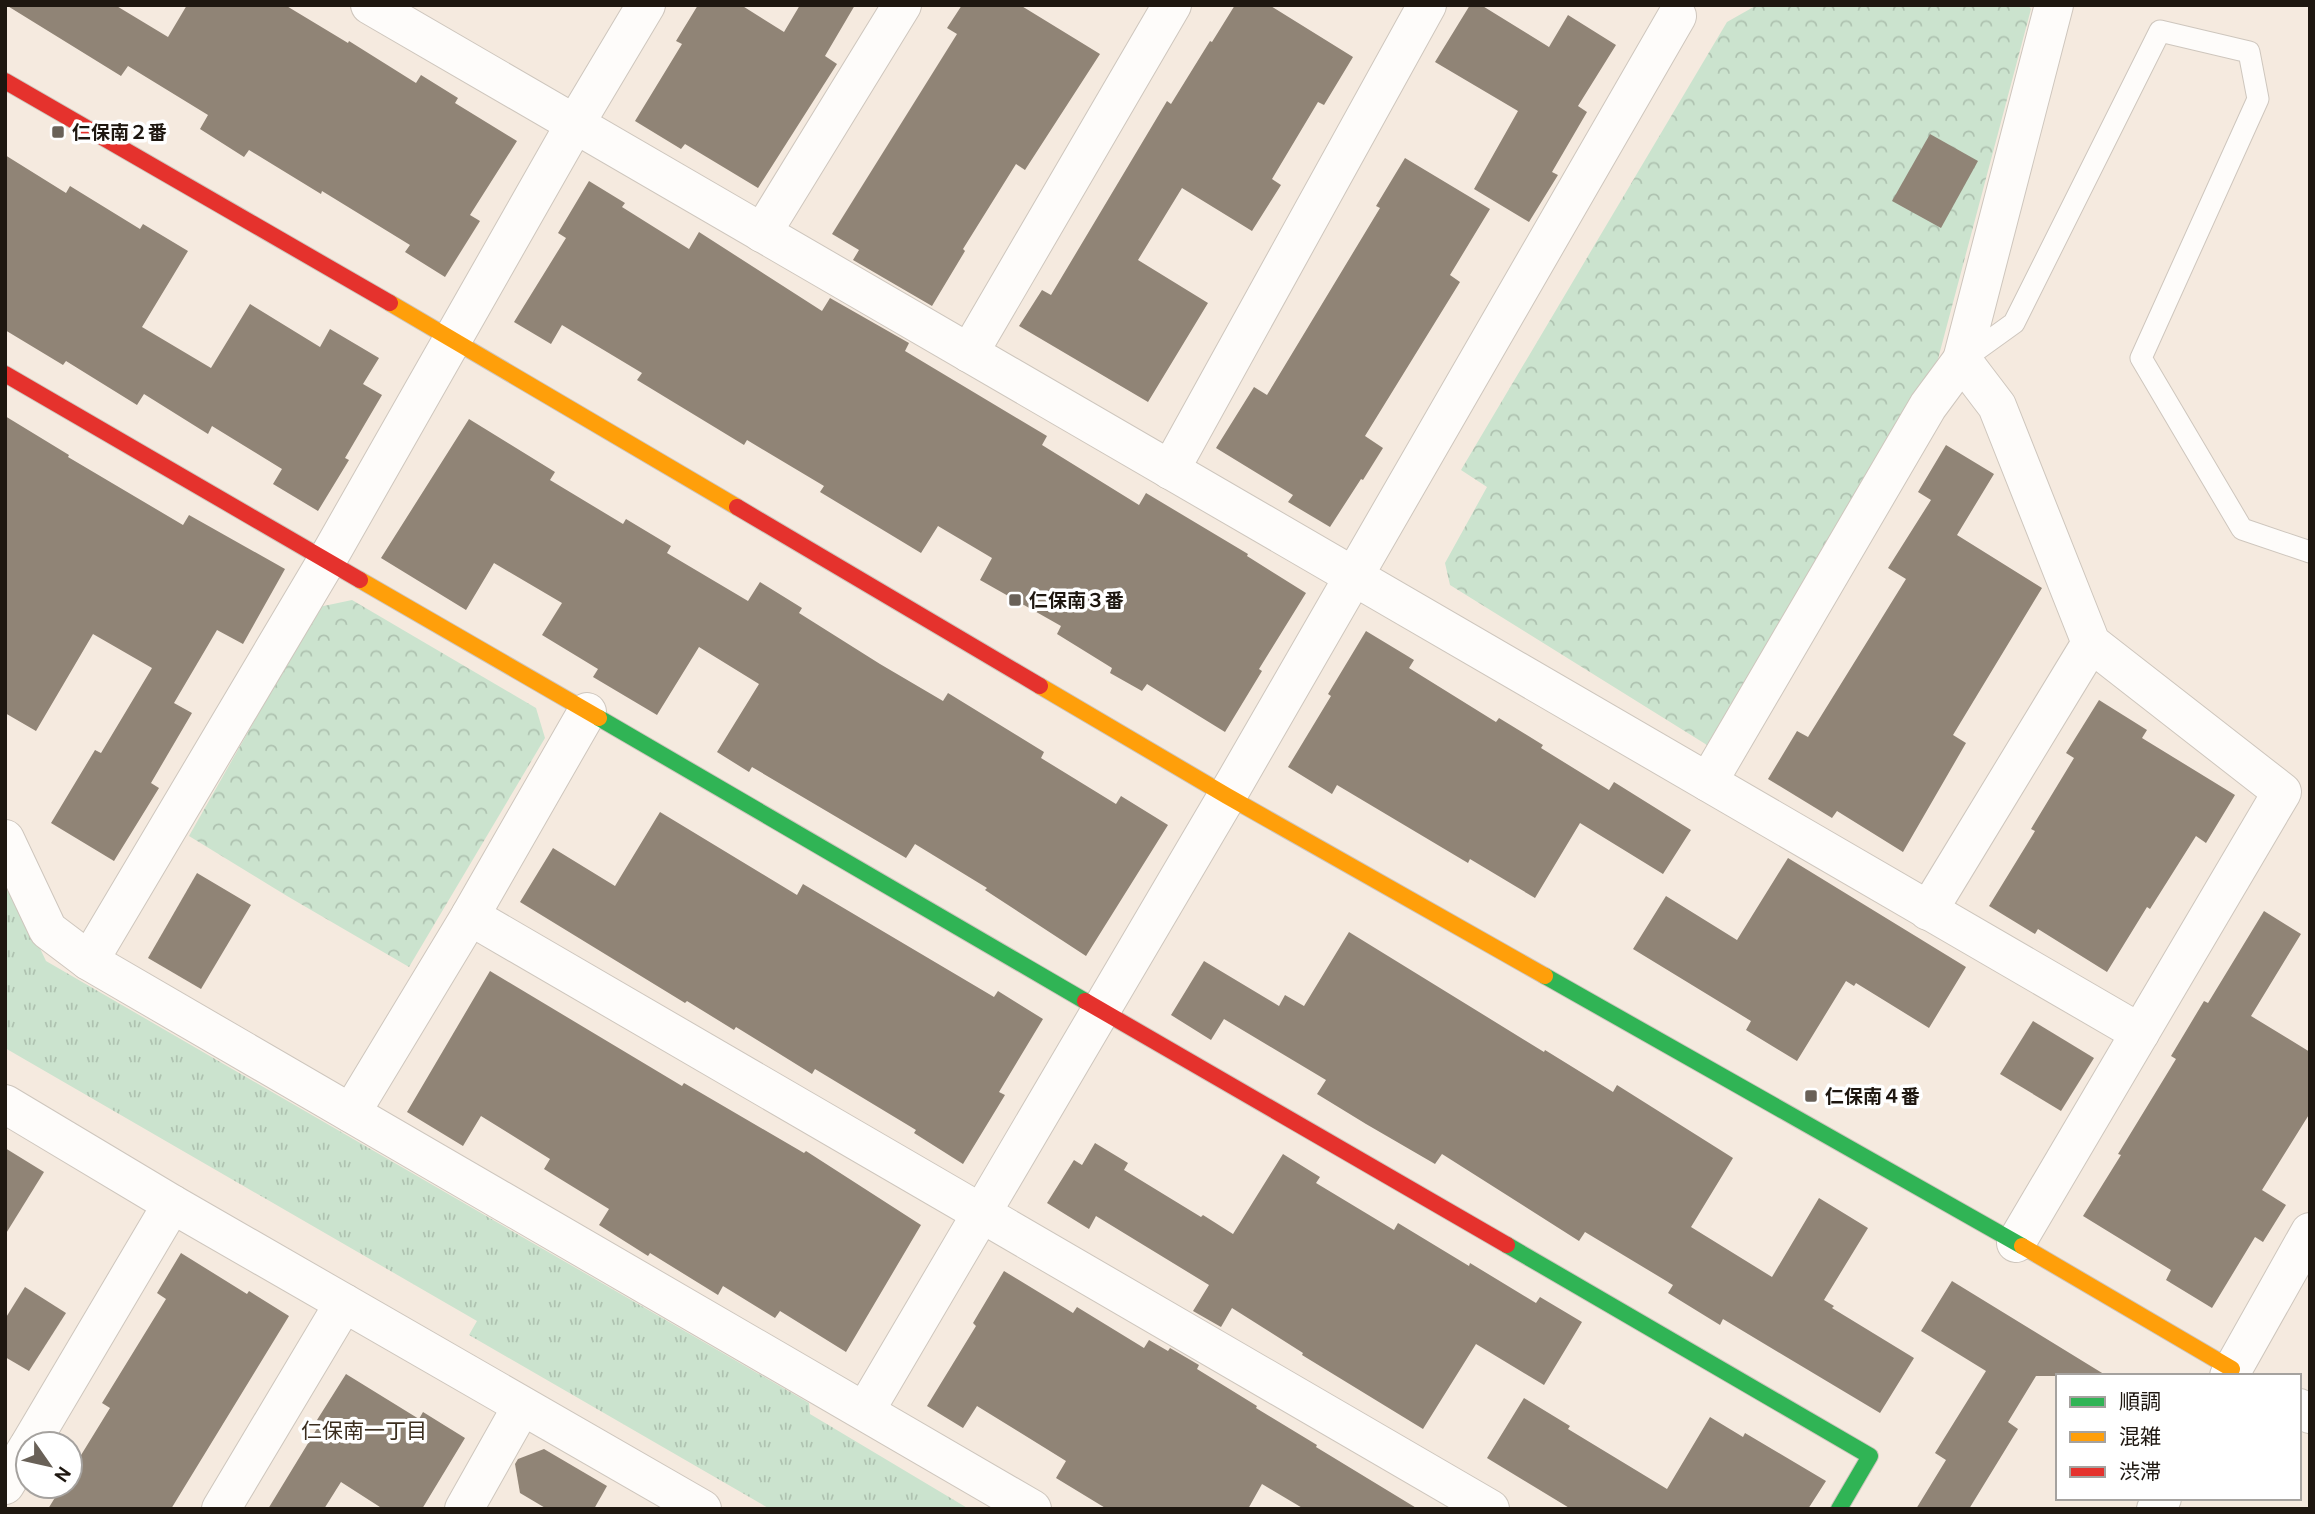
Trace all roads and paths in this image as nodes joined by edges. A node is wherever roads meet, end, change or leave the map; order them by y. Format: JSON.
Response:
{"nodes":[{"id":1,"x":646,"y":5,"type":"edge"},
{"id":2,"x":902,"y":5,"type":"edge"},
{"id":3,"x":1172,"y":5,"type":"edge"},
{"id":4,"x":1427,"y":5,"type":"edge"},
{"id":5,"x":2054,"y":5,"type":"edge"},
{"id":6,"x":375,"y":7,"type":"edge"},
{"id":7,"x":1679,"y":9,"type":"edge"},
{"id":8,"x":5,"y":81,"type":"edge"},
{"id":9,"x":575,"y":124,"type":"junction"},
{"id":10,"x":762,"y":233,"type":"junction"},
{"id":11,"x":453,"y":340,"type":"junction"},
{"id":12,"x":968,"y":353,"type":"junction"},
{"id":13,"x":1962,"y":360,"type":"junction"},
{"id":14,"x":5,"y":374,"type":"edge"},
{"id":15,"x":1170,"y":470,"type":"junction"},
{"id":16,"x":2310,"y":552,"type":"edge"},
{"id":17,"x":327,"y":560,"type":"junction"},
{"id":18,"x":1353,"y":577,"type":"junction"},
{"id":19,"x":2091,"y":643,"type":"junction"},
{"id":20,"x":587,"y":712,"type":"junction"},
{"id":21,"x":1708,"y":782,"type":"junction"},
{"id":22,"x":1227,"y":796,"type":"junction"},
{"id":23,"x":5,"y":839,"type":"edge"},
{"id":24,"x":1928,"y":911,"type":"junction"},
{"id":25,"x":470,"y":916,"type":"junction"},
{"id":26,"x":89,"y":961,"type":"junction"},
{"id":27,"x":1101,"y":1010,"type":"junction"},
{"id":28,"x":2140,"y":1033,"type":"junction"},
{"id":29,"x":5,"y":1104,"type":"edge"},
{"id":30,"x":351,"y":1113,"type":"junction"},
{"id":31,"x":172,"y":1204,"type":"junction"},
{"id":32,"x":980,"y":1214,"type":"junction"},
{"id":33,"x":2310,"y":1232,"type":"edge"},
{"id":34,"x":2015,"y":1243,"type":"junction"},
{"id":35,"x":344,"y":1303,"type":"junction"},
{"id":36,"x":2235,"y":1374,"type":"edge"},
{"id":37,"x":523,"y":1406,"type":"junction"},
{"id":38,"x":865,"y":1411,"type":"junction"},
{"id":39,"x":38,"y":1430,"type":"edge"},
{"id":40,"x":470,"y":1506,"type":"edge"},
{"id":41,"x":222,"y":1509,"type":"edge"},
{"id":42,"x":702,"y":1509,"type":"edge"},
{"id":43,"x":1032,"y":1509,"type":"edge"},
{"id":44,"x":1490,"y":1509,"type":"edge"},
{"id":45,"x":1839,"y":1509,"type":"edge"}],
"edges":[{"from":1,"to":9,"type":"street"},
{"from":2,"to":10,"type":"street"},
{"from":3,"to":12,"type":"street"},
{"from":4,"to":15,"type":"street"},
{"from":5,"to":13,"type":"street"},
{"from":6,"to":9,"type":"street"},
{"from":7,"to":18,"type":"street"},
{"from":8,"to":11,"type":"street"},
{"from":9,"to":10,"type":"street"},
{"from":9,"to":11,"type":"street"},
{"from":10,"to":12,"type":"street"},
{"from":11,"to":17,"type":"street"},
{"from":11,"to":22,"type":"street"},
{"from":12,"to":15,"type":"street"},
{"from":13,"to":16,"type":"lane"},
{"from":13,"to":19,"type":"street"},
{"from":13,"to":21,"type":"street"},
{"from":14,"to":17,"type":"street"},
{"from":15,"to":18,"type":"street"},
{"from":17,"to":20,"type":"street"},
{"from":17,"to":26,"type":"street"},
{"from":18,"to":21,"type":"street"},
{"from":18,"to":22,"type":"street"},
{"from":19,"to":24,"type":"street"},
{"from":19,"to":28,"type":"street"},
{"from":20,"to":25,"type":"street"},
{"from":20,"to":27,"type":"street"},
{"from":21,"to":24,"type":"street"},
{"from":22,"to":27,"type":"street"},
{"from":22,"to":34,"type":"street"},
{"from":23,"to":26,"type":"street"},
{"from":24,"to":28,"type":"street"},
{"from":25,"to":30,"type":"street"},
{"from":25,"to":32,"type":"street"},
{"from":26,"to":30,"type":"street"},
{"from":27,"to":32,"type":"street"},
{"from":27,"to":45,"type":"street"},
{"from":28,"to":34,"type":"street"},
{"from":29,"to":31,"type":"street"},
{"from":30,"to":38,"type":"street"},
{"from":31,"to":35,"type":"street"},
{"from":31,"to":39,"type":"street"},
{"from":32,"to":38,"type":"street"},
{"from":32,"to":44,"type":"street"},
{"from":33,"to":36,"type":"street"},
{"from":34,"to":36,"type":"street"},
{"from":35,"to":37,"type":"street"},
{"from":35,"to":41,"type":"street"},
{"from":37,"to":40,"type":"street"},
{"from":37,"to":42,"type":"street"},
{"from":38,"to":43,"type":"street"}]}
